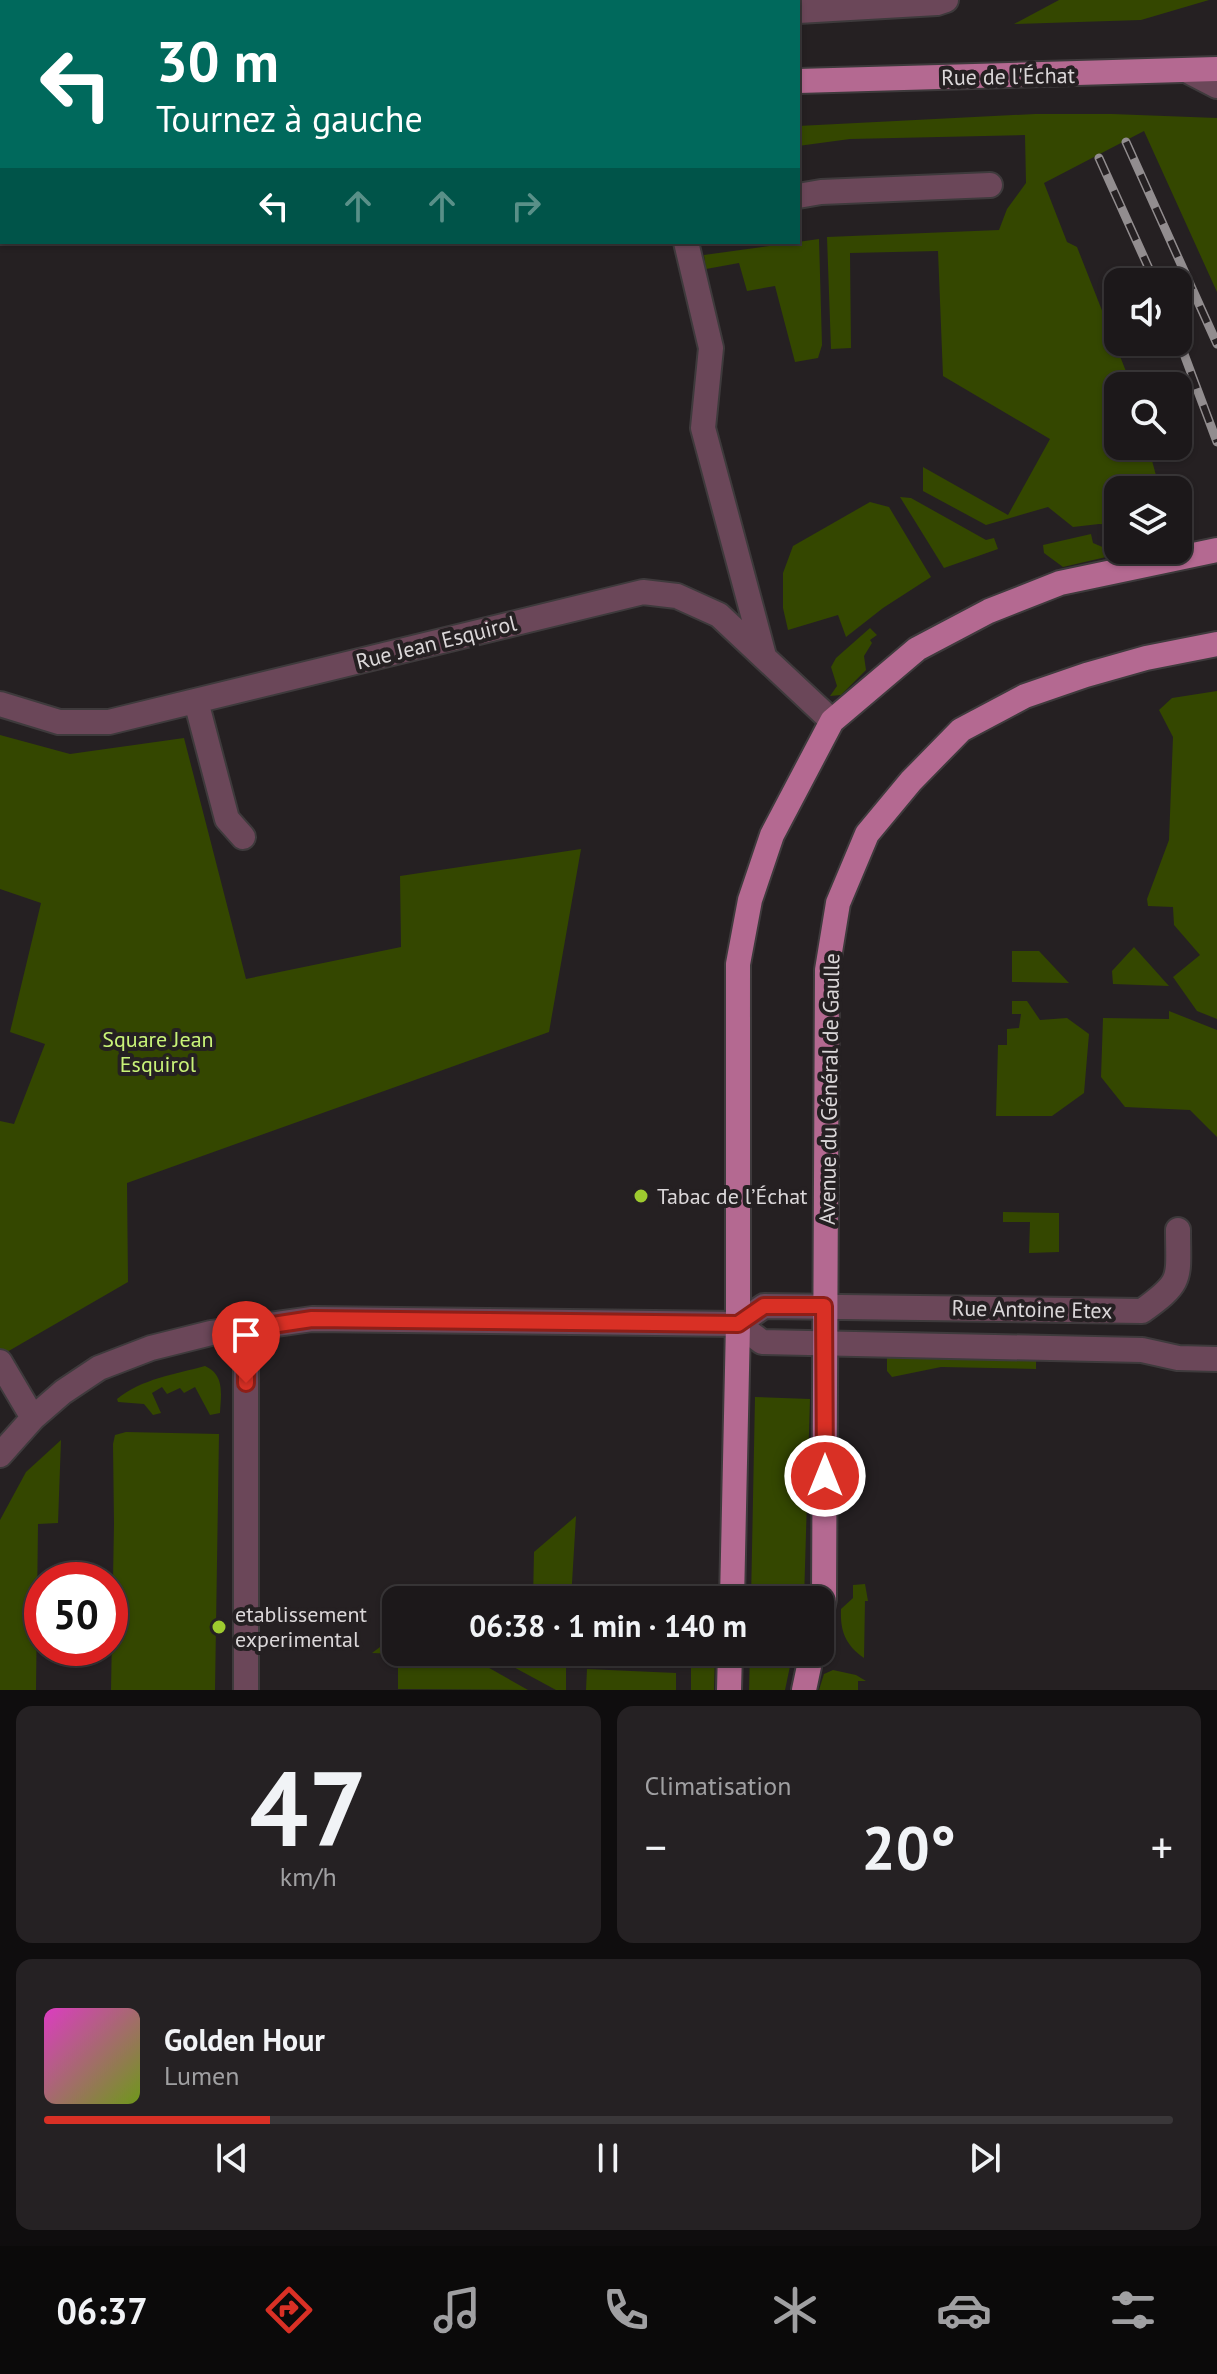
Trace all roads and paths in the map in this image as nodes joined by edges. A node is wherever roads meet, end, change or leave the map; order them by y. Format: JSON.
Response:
{"nodes":[{"id":1,"x":946,"y":0,"type":"edge"},
{"id":2,"x":800,"y":11,"type":"edge"},
{"id":3,"x":1217,"y":69,"type":"edge"},
{"id":4,"x":1190,"y":72,"type":"junction"},
{"id":5,"x":800,"y":81,"type":"edge"},
{"id":6,"x":1217,"y":86,"type":"edge"},
{"id":7,"x":990,"y":185,"type":"dead end"},
{"id":8,"x":800,"y":196,"type":"edge"},
{"id":9,"x":686,"y":244,"type":"edge"},
{"id":10,"x":1217,"y":550,"type":"edge"},
{"id":11,"x":1217,"y":644,"type":"edge"},
{"id":12,"x":764,"y":656,"type":"junction"},
{"id":13,"x":196,"y":701,"type":"junction"},
{"id":14,"x":0,"y":704,"type":"edge"},
{"id":15,"x":832,"y":721,"type":"junction"},
{"id":16,"x":243,"y":837,"type":"dead end"},
{"id":17,"x":1178,"y":1230,"type":"dead end"},
{"id":18,"x":824,"y":1306,"type":"junction"},
{"id":19,"x":1142,"y":1311,"type":"junction"},
{"id":20,"x":738,"y":1324,"type":"junction"},
{"id":21,"x":246,"y":1329,"type":"junction"},
{"id":22,"x":826,"y":1344,"type":"junction"},
{"id":23,"x":1142,"y":1350,"type":"junction"},
{"id":24,"x":1217,"y":1359,"type":"edge"},
{"id":25,"x":0,"y":1362,"type":"edge"},
{"id":26,"x":33,"y":1418,"type":"junction"},
{"id":27,"x":0,"y":1455,"type":"edge"},
{"id":28,"x":732,"y":1586,"type":"edge"},
{"id":29,"x":824,"y":1586,"type":"edge"},
{"id":30,"x":730,"y":1666,"type":"edge"},
{"id":31,"x":809,"y":1666,"type":"edge"},
{"id":32,"x":246,"y":1690,"type":"edge"},
{"id":33,"x":729,"y":1690,"type":"edge"},
{"id":34,"x":804,"y":1690,"type":"edge"}],
"edges":[{"from":1,"to":2,"type":"street"},
{"from":3,"to":4,"type":"main road","name":"Rue de l'Échat"},
{"from":4,"to":5,"type":"main road","name":"Rue de l'Échat"},
{"from":4,"to":6,"type":"street"},
{"from":7,"to":8,"type":"street"},
{"from":9,"to":12,"type":"street"},
{"from":10,"to":15,"type":"main road"},
{"from":11,"to":18,"type":"main road","name":"Avenue du Général de Gaulle"},
{"from":12,"to":13,"type":"street","name":"Rue Jean Esquirol"},
{"from":12,"to":15,"type":"street","name":"Rue Jean Esquirol"},
{"from":13,"to":14,"type":"street","name":"Rue Jean Esquirol"},
{"from":13,"to":16,"type":"street"},
{"from":15,"to":20,"type":"main road"},
{"from":17,"to":19,"type":"street","name":"Rue Antoine Etex"},
{"from":18,"to":19,"type":"street","name":"Rue Antoine Etex"},
{"from":18,"to":20,"type":"street","name":"Rue Antoine Etex"},
{"from":18,"to":22,"type":"main road","name":"Avenue du Général de Gaulle"},
{"from":19,"to":23,"type":"street"},
{"from":20,"to":21,"type":"street"},
{"from":20,"to":22,"type":"street","name":"Rue Antoine Etex"},
{"from":20,"to":28,"type":"main road"},
{"from":21,"to":26,"type":"street"},
{"from":21,"to":32,"type":"street"},
{"from":22,"to":23,"type":"street","name":"Rue Antoine Etex"},
{"from":22,"to":29,"type":"main road","name":"Avenue du Général de Gaulle"},
{"from":23,"to":24,"type":"street","name":"Rue Antoine Etex"},
{"from":25,"to":26,"type":"street"},
{"from":26,"to":27,"type":"street"},
{"from":30,"to":33,"type":"main road"},
{"from":31,"to":34,"type":"main road"}]}
